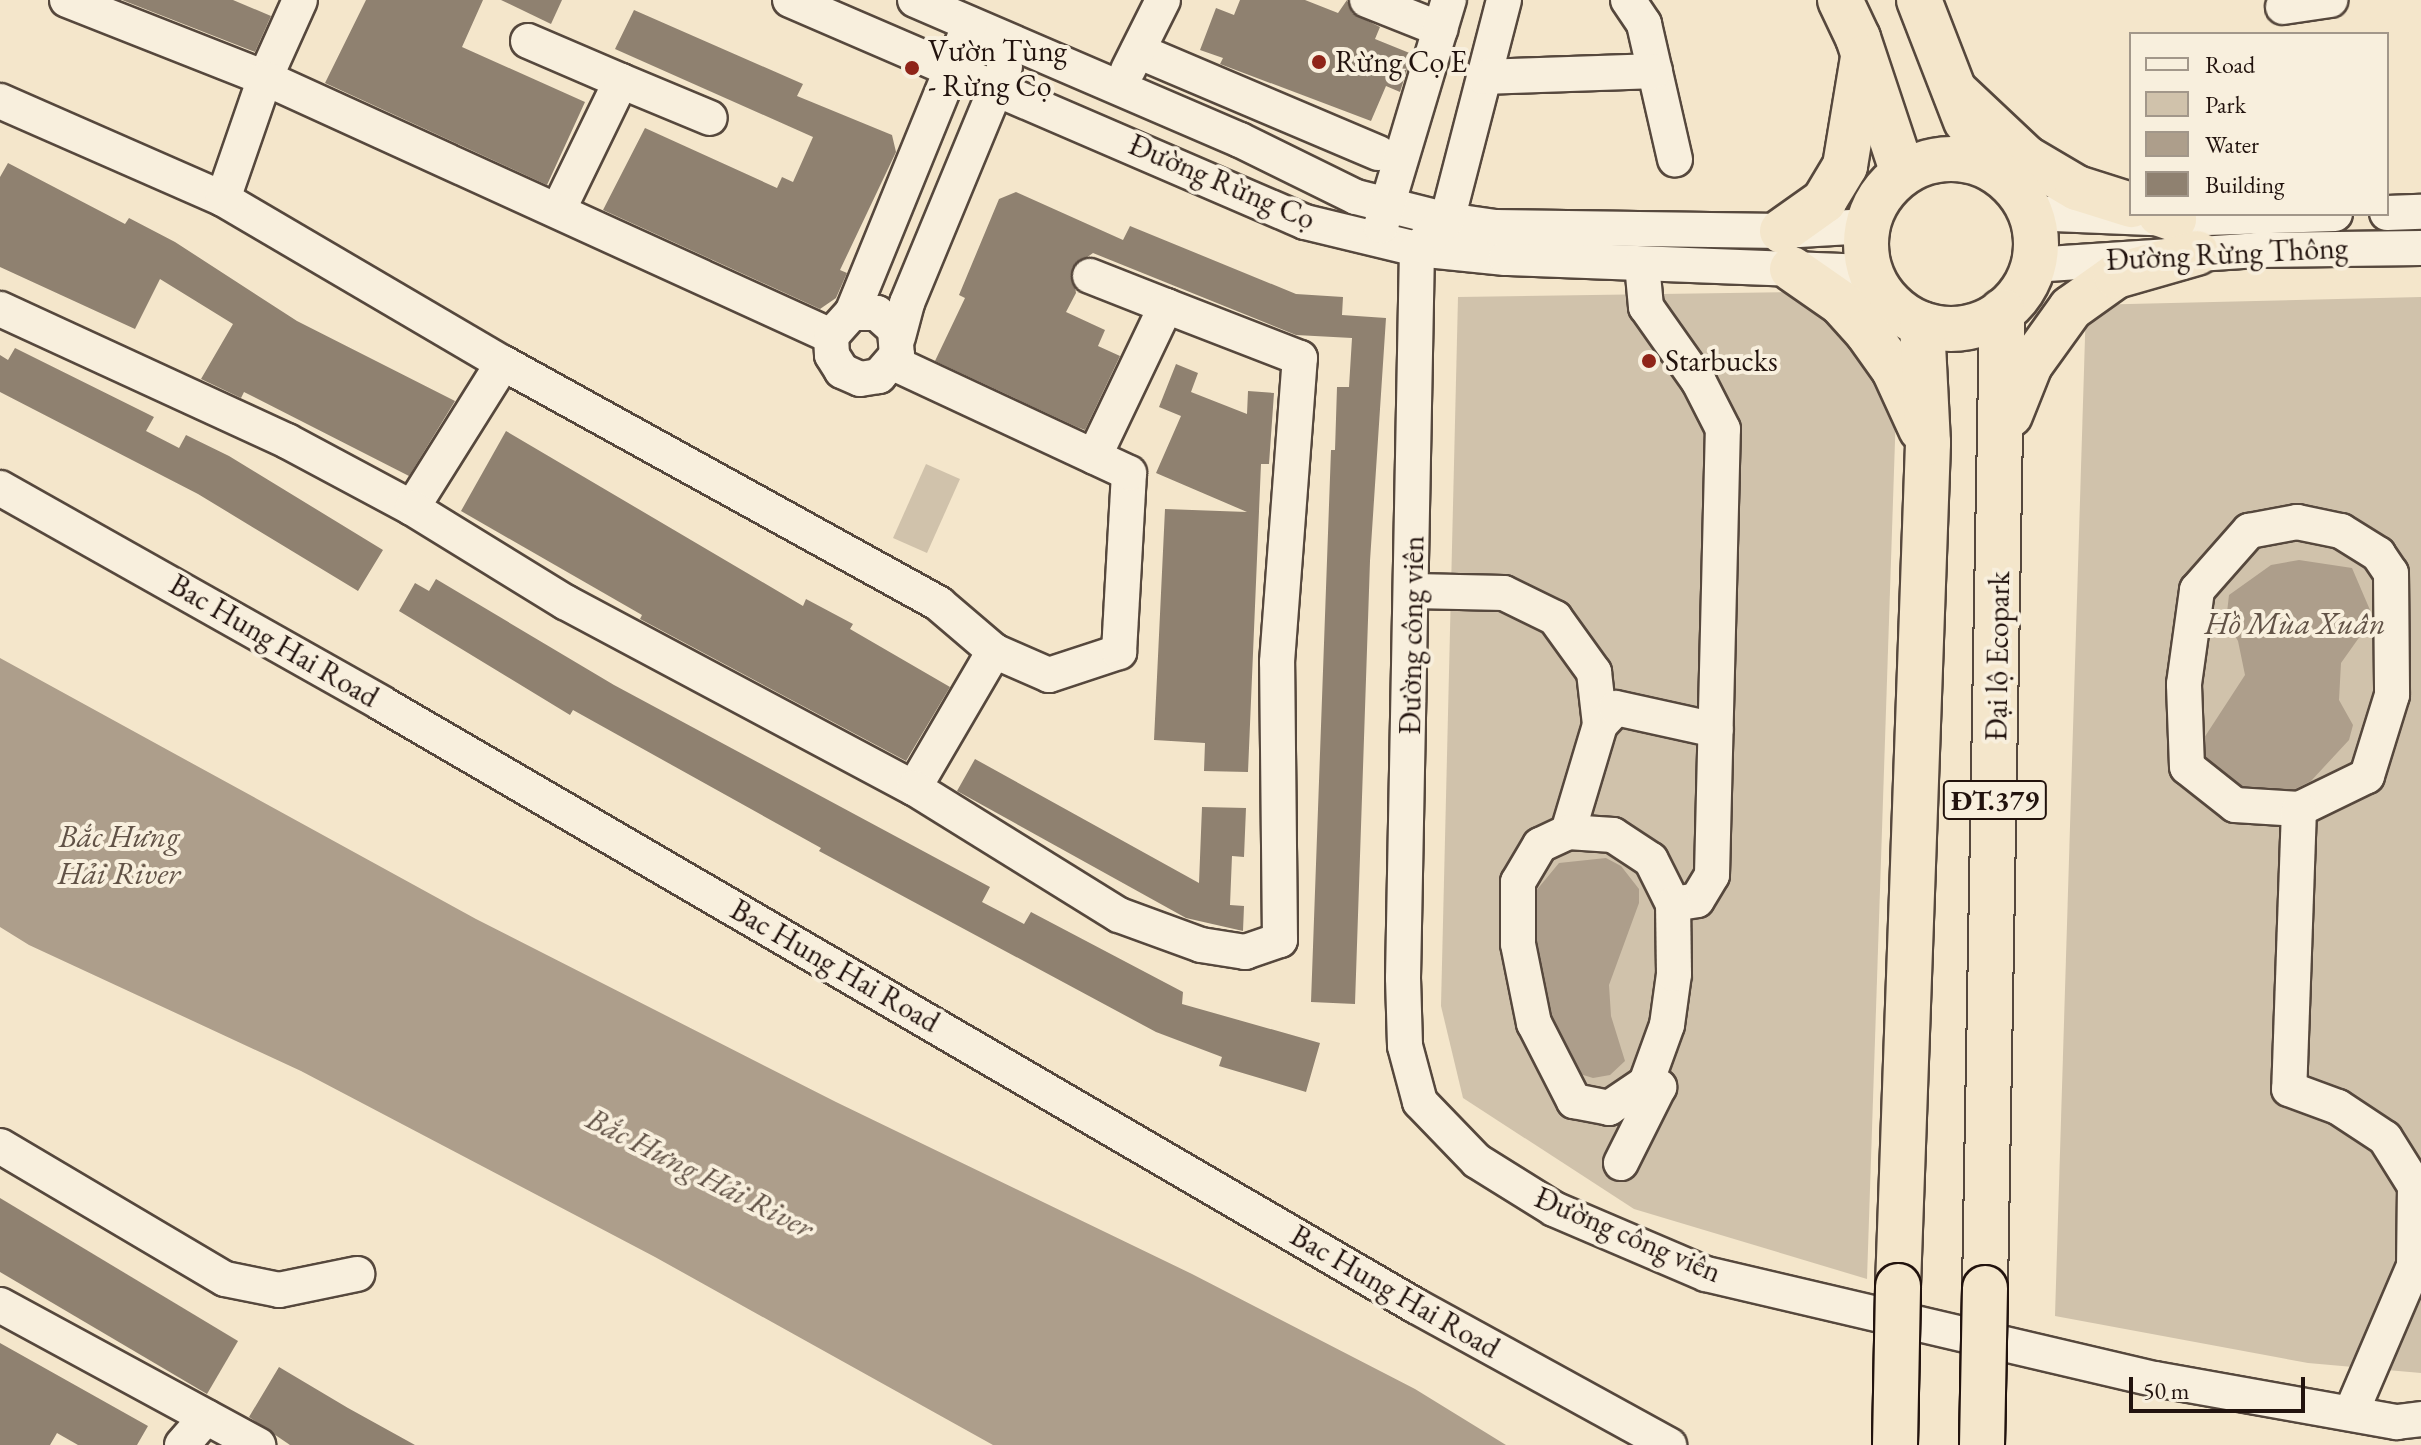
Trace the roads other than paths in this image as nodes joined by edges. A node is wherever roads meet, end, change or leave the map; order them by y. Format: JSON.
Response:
{"nodes":[{"id":1,"x":67,"y":0,"type":"edge"},
{"id":2,"x":300,"y":0,"type":"edge"},
{"id":3,"x":790,"y":0,"type":"edge"},
{"id":4,"x":915,"y":0,"type":"edge"},
{"id":5,"x":1163,"y":0,"type":"edge"},
{"id":6,"x":1367,"y":0,"type":"edge"},
{"id":7,"x":1504,"y":0,"type":"edge"},
{"id":8,"x":1628,"y":0,"type":"edge"},
{"id":9,"x":1840,"y":0,"type":"edge"},
{"id":10,"x":1919,"y":0,"type":"edge"},
{"id":11,"x":2330,"y":0,"type":"edge"},
{"id":12,"x":2283,"y":7,"type":"dead end"},
{"id":13,"x":1444,"y":15,"type":"edge"},
{"id":14,"x":970,"y":24,"type":"junction"},
{"id":15,"x":528,"y":41,"type":"dead end"},
{"id":16,"x":1015,"y":43,"type":"junction"},
{"id":17,"x":1138,"y":51,"type":"junction"},
{"id":18,"x":1863,"y":57,"type":"junction"},
{"id":19,"x":948,"y":66,"type":"junction"},
{"id":20,"x":1655,"y":71,"type":"junction"},
{"id":21,"x":1484,"y":77,"type":"junction"},
{"id":22,"x":265,"y":78,"type":"junction"},
{"id":23,"x":621,"y":81,"type":"junction"},
{"id":24,"x":996,"y":86,"type":"junction"},
{"id":25,"x":1118,"y":88,"type":"junction"},
{"id":26,"x":1956,"y":92,"type":"junction"},
{"id":27,"x":0,"y":101,"type":"edge"},
{"id":28,"x":710,"y":118,"type":"dead end"},
{"id":29,"x":1378,"y":153,"type":"dead end"},
{"id":30,"x":1675,"y":159,"type":"dead end"},
{"id":31,"x":1980,"y":163,"type":"junction"},
{"id":32,"x":1903,"y":173,"type":"junction"},
{"id":33,"x":223,"y":199,"type":"junction"},
{"id":34,"x":2129,"y":204,"type":"edge"},
{"id":35,"x":1387,"y":205,"type":"junction"},
{"id":36,"x":558,"y":211,"type":"junction"},
{"id":37,"x":2421,"y":212,"type":"edge"},
{"id":38,"x":2030,"y":213,"type":"junction"},
{"id":39,"x":2389,"y":213,"type":"edge"},
{"id":40,"x":2314,"y":216,"type":"edge"},
{"id":41,"x":1447,"y":220,"type":"junction"},
{"id":42,"x":1868,"y":226,"type":"junction"},
{"id":43,"x":2177,"y":229,"type":"edge"},
{"id":44,"x":1378,"y":240,"type":"junction"},
{"id":45,"x":2421,"y":248,"type":"edge"},
{"id":46,"x":1417,"y":249,"type":"junction"},
{"id":47,"x":1787,"y":250,"type":"junction"},
{"id":48,"x":1642,"y":264,"type":"junction"},
{"id":49,"x":2033,"y":265,"type":"junction"},
{"id":50,"x":1870,"y":272,"type":"junction"},
{"id":51,"x":1090,"y":276,"type":"dead end"},
{"id":52,"x":1166,"y":306,"type":"junction"},
{"id":53,"x":0,"y":309,"type":"edge"},
{"id":54,"x":2002,"y":311,"type":"junction"},
{"id":55,"x":842,"y":324,"type":"junction"},
{"id":56,"x":1922,"y":324,"type":"junction"},
{"id":57,"x":896,"y":350,"type":"junction"},
{"id":58,"x":503,"y":363,"type":"junction"},
{"id":59,"x":2003,"y":432,"type":"junction"},
{"id":60,"x":1928,"y":443,"type":"junction"},
{"id":61,"x":1094,"y":457,"type":"junction"},
{"id":62,"x":0,"y":488,"type":"edge"},
{"id":63,"x":412,"y":508,"type":"junction"},
{"id":64,"x":1414,"y":591,"type":"junction"},
{"id":65,"x":994,"y":651,"type":"junction"},
{"id":66,"x":1600,"y":725,"type":"junction"},
{"id":67,"x":1716,"y":730,"type":"junction"},
{"id":68,"x":914,"y":788,"type":"junction"},
{"id":69,"x":2299,"y":809,"type":"junction"},
{"id":70,"x":1568,"y":832,"type":"junction"},
{"id":71,"x":1673,"y":904,"type":"junction"},
{"id":72,"x":1646,"y":1083,"type":"junction"},
{"id":73,"x":0,"y":1146,"type":"edge"},
{"id":74,"x":1621,"y":1163,"type":"dead end"},
{"id":75,"x":357,"y":1274,"type":"dead end"},
{"id":76,"x":0,"y":1305,"type":"edge"},
{"id":77,"x":2351,"y":1413,"type":"junction"},
{"id":78,"x":206,"y":1417,"type":"junction"},
{"id":79,"x":2421,"y":1419,"type":"edge"},
{"id":80,"x":182,"y":1445,"type":"edge"},
{"id":81,"x":258,"y":1445,"type":"edge"},
{"id":82,"x":1669,"y":1445,"type":"edge"},
{"id":83,"x":1895,"y":1445,"type":"edge"},
{"id":84,"x":1982,"y":1445,"type":"edge"}],
"edges":[{"from":1,"to":22,"type":"street"},
{"from":2,"to":22,"type":"street"},
{"from":3,"to":19,"type":"street","name":"Đường Rừng Cọ"},
{"from":4,"to":14,"type":"street","name":"Đường Rừng Cọ"},
{"from":5,"to":17,"type":"street"},
{"from":6,"to":13,"type":"street"},
{"from":7,"to":21,"type":"street"},
{"from":8,"to":20,"type":"street"},
{"from":9,"to":18,"type":"highway"},
{"from":10,"to":26,"type":"highway"},
{"from":11,"to":12,"type":"street"},
{"from":13,"to":35,"type":"street"},
{"from":14,"to":16,"type":"street","name":"Đường Rừng Cọ"},
{"from":14,"to":19,"type":"street"},
{"from":15,"to":23,"type":"street"},
{"from":16,"to":24,"type":"street"},
{"from":16,"to":25,"type":"street","name":"Đường Rừng Cọ"},
{"from":17,"to":25,"type":"street"},
{"from":17,"to":29,"type":"street"},
{"from":18,"to":32,"type":"highway"},
{"from":18,"to":47,"type":"highway"},
{"from":19,"to":24,"type":"street","name":"Đường Rừng Cọ"},
{"from":19,"to":55,"type":"street"},
{"from":20,"to":21,"type":"street"},
{"from":20,"to":30,"type":"street"},
{"from":21,"to":41,"type":"street"},
{"from":22,"to":33,"type":"street"},
{"from":22,"to":36,"type":"street"},
{"from":23,"to":28,"type":"street"},
{"from":23,"to":36,"type":"street"},
{"from":24,"to":44,"type":"street","name":"Đường Rừng Cọ"},
{"from":24,"to":57,"type":"street"},
{"from":25,"to":35,"type":"street","name":"Đường Rừng Cọ"},
{"from":26,"to":31,"type":"highway"},
{"from":26,"to":34,"type":"highway"},
{"from":27,"to":33,"type":"street"},
{"from":31,"to":32,"type":"highway"},
{"from":31,"to":38,"type":"highway"},
{"from":32,"to":42,"type":"highway"},
{"from":33,"to":58,"type":"street"},
{"from":35,"to":41,"type":"street","name":"Đường Rừng Cọ"},
{"from":35,"to":44,"type":"street"},
{"from":36,"to":55,"type":"street"},
{"from":37,"to":39,"type":"street","name":"Đường Rừng Thông"},
{"from":38,"to":43,"type":"street","name":"Đường Rừng Thông"},
{"from":38,"to":49,"type":"highway"},
{"from":40,"to":43,"type":"street","name":"Đường Rừng Thông"},
{"from":41,"to":46,"type":"street"},
{"from":41,"to":47,"type":"street","name":"Đường Rừng Cọ"},
{"from":42,"to":47,"type":"street","name":"Đường Rừng Cọ"},
{"from":42,"to":50,"type":"highway"},
{"from":43,"to":45,"type":"street","name":"Đường Rừng Thông"},
{"from":43,"to":49,"type":"street","name":"Đường Rừng Thông"},
{"from":43,"to":59,"type":"highway"},
{"from":44,"to":46,"type":"street","name":"Đường Rừng Cọ"},
{"from":46,"to":48,"type":"street","name":"Đường Rừng Cọ"},
{"from":46,"to":64,"type":"street","name":"Đường công viên"},
{"from":47,"to":48,"type":"street","name":"Đường Rừng Cọ"},
{"from":47,"to":50,"type":"street","name":"Đường Rừng Cọ"},
{"from":47,"to":60,"type":"highway"},
{"from":48,"to":67,"type":"street"},
{"from":49,"to":54,"type":"highway"},
{"from":50,"to":56,"type":"highway"},
{"from":51,"to":52,"type":"street"},
{"from":52,"to":61,"type":"street"},
{"from":52,"to":68,"type":"street"},
{"from":53,"to":63,"type":"street"},
{"from":54,"to":56,"type":"highway"},
{"from":54,"to":59,"type":"highway","name":"Đại lộ Ecopark","number":"ĐT.379"},
{"from":55,"to":57,"type":"street"},
{"from":55,"to":57,"type":"street"},
{"from":56,"to":60,"type":"highway","number":"ĐT.379"},
{"from":57,"to":61,"type":"street"},
{"from":58,"to":63,"type":"street"},
{"from":58,"to":65,"type":"street"},
{"from":59,"to":84,"type":"highway","name":"Đại lộ Ecopark","number":"ĐT.379","bridge":true},
{"from":60,"to":83,"type":"highway","number":"ĐT.379","bridge":true},
{"from":61,"to":65,"type":"street"},
{"from":62,"to":82,"type":"street","name":"Bac Hung Hai Road"},
{"from":63,"to":68,"type":"street"},
{"from":64,"to":66,"type":"street"},
{"from":64,"to":77,"type":"street","name":"Đường công viên"},
{"from":65,"to":68,"type":"street"},
{"from":66,"to":67,"type":"street"},
{"from":66,"to":70,"type":"street"},
{"from":67,"to":71,"type":"street"},
{"from":69,"to":69,"type":"street"},
{"from":69,"to":77,"type":"street"},
{"from":70,"to":71,"type":"street"},
{"from":70,"to":72,"type":"street"},
{"from":71,"to":72,"type":"street"},
{"from":72,"to":74,"type":"street"},
{"from":73,"to":75,"type":"street"},
{"from":76,"to":78,"type":"street"},
{"from":77,"to":79,"type":"street","name":"Đường công viên"},
{"from":78,"to":80,"type":"street"},
{"from":78,"to":81,"type":"street"}]}
